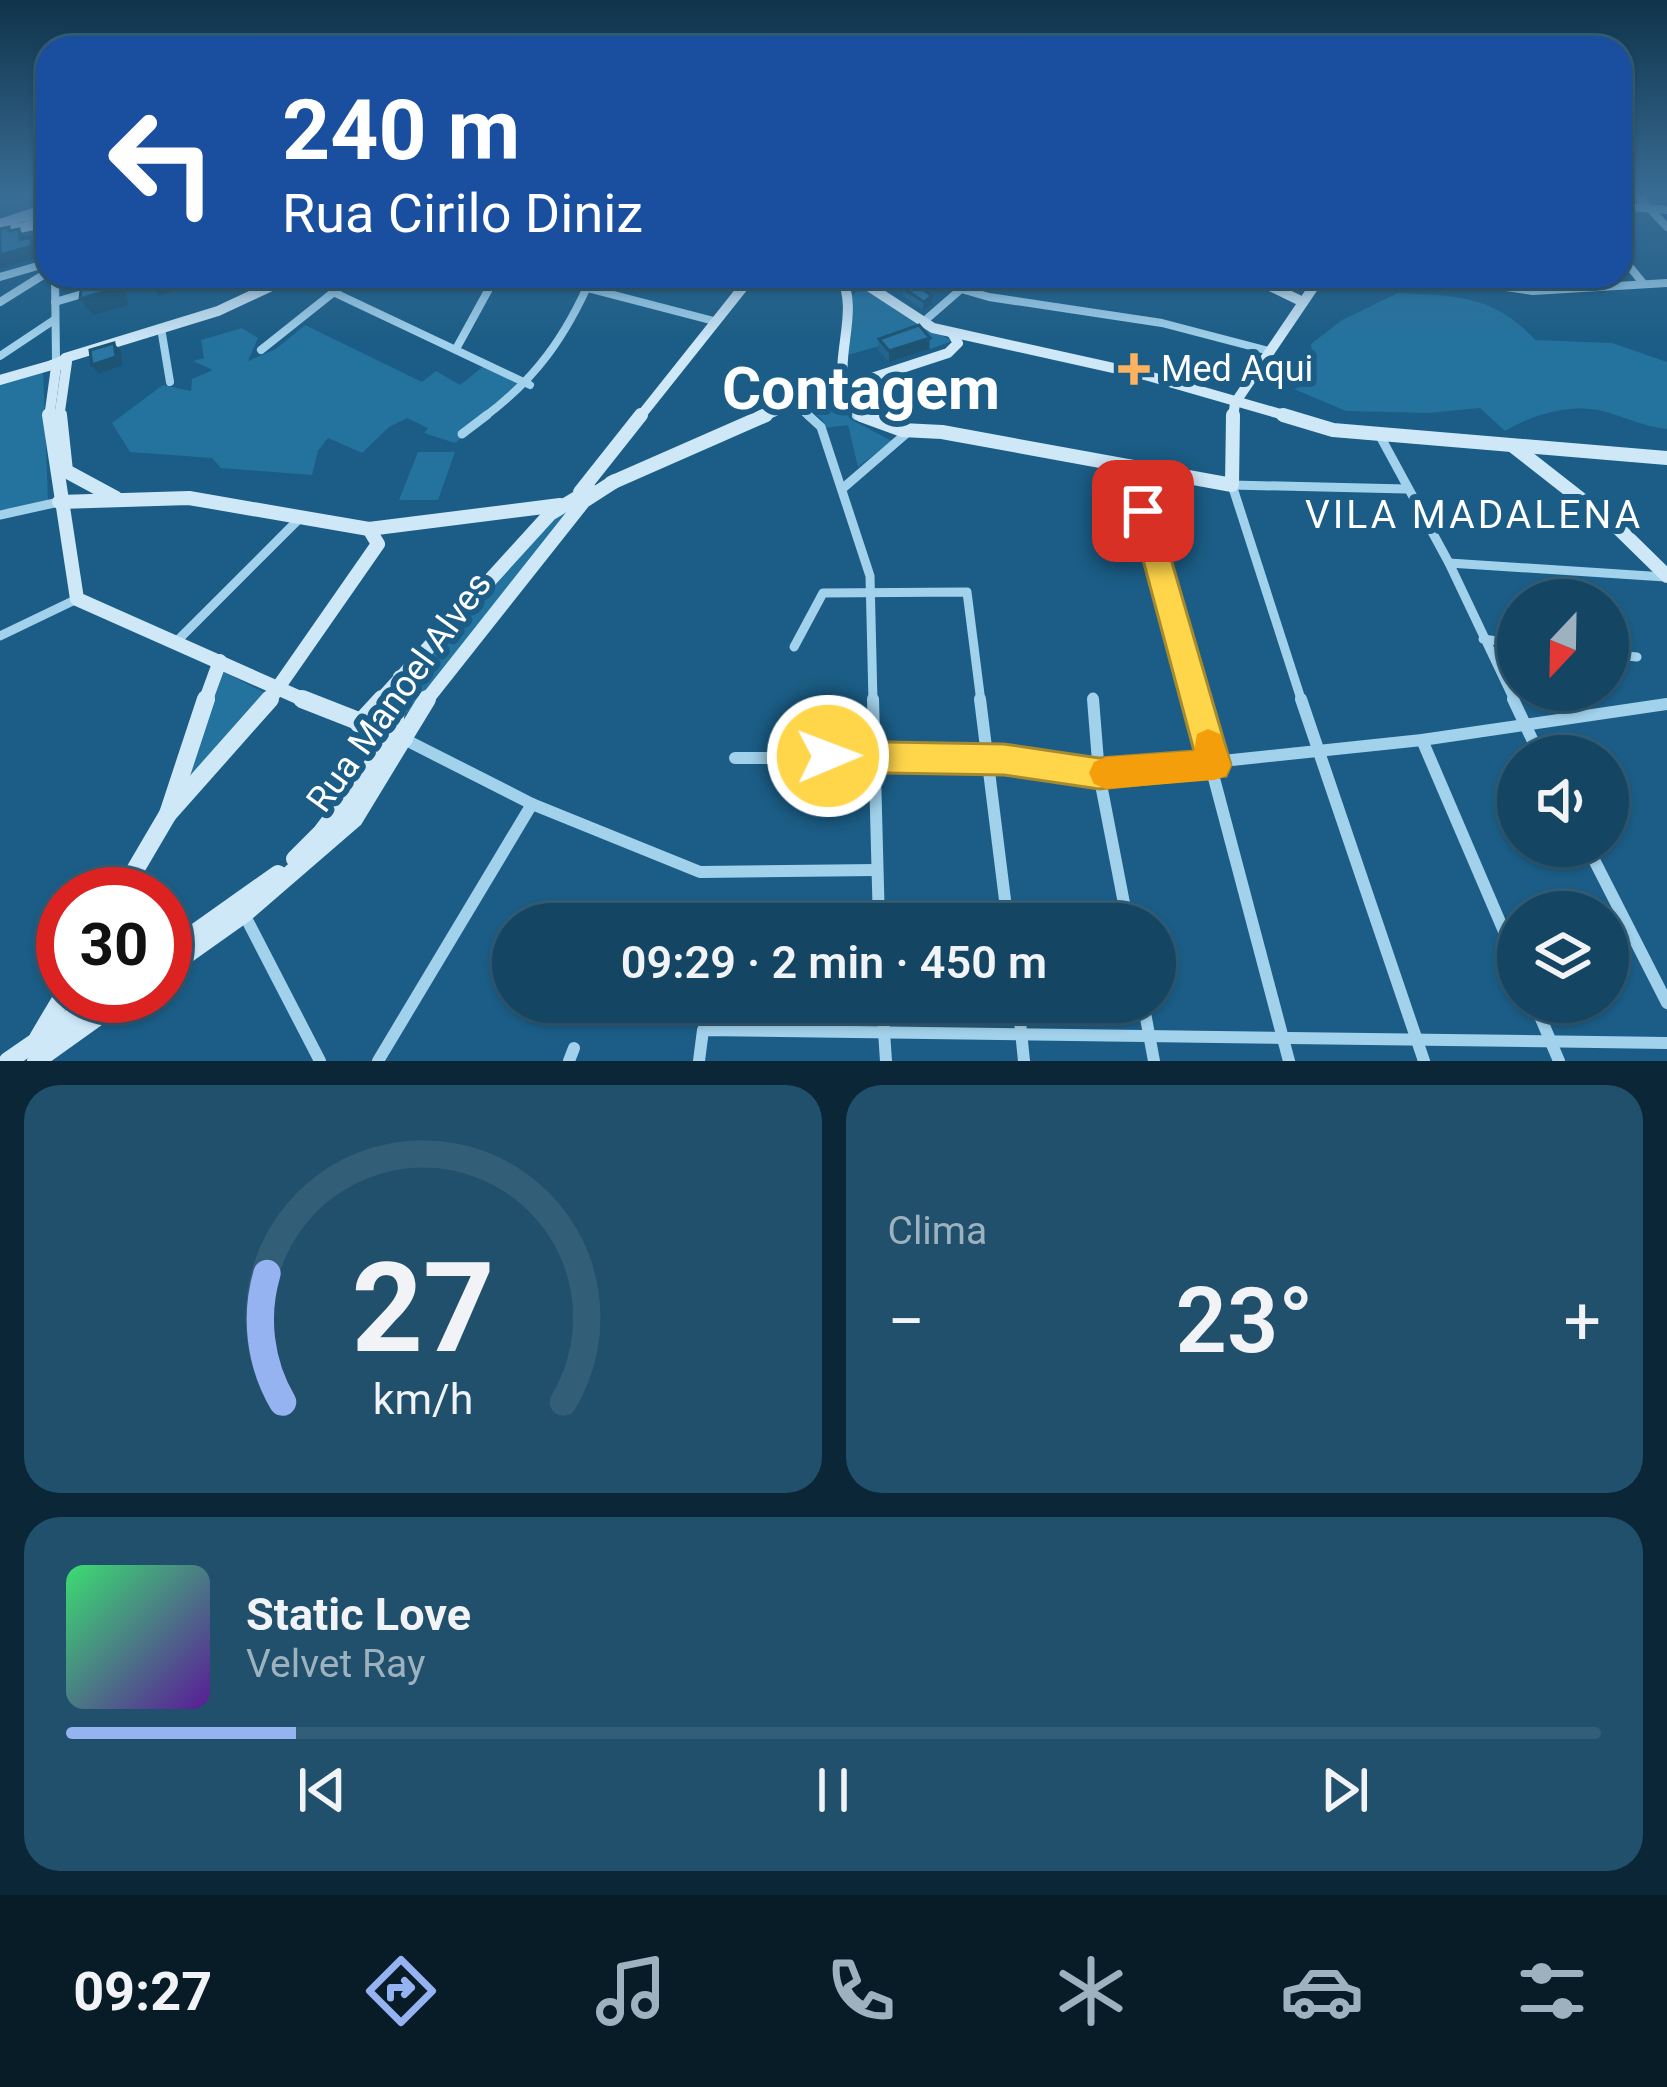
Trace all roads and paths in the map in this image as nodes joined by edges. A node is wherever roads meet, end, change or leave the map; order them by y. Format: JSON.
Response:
{"nodes":[{"id":1,"x":36,"y":266,"type":"edge"},
{"id":2,"x":1632,"y":270,"type":"edge"},
{"id":3,"x":0,"y":277,"type":"edge"},
{"id":4,"x":36,"y":283,"type":"edge"},
{"id":5,"x":1643,"y":283,"type":"junction"},
{"id":6,"x":1632,"y":284,"type":"edge"},
{"id":7,"x":1667,"y":284,"type":"edge"},
{"id":8,"x":54,"y":288,"type":"edge"},
{"id":9,"x":101,"y":288,"type":"edge"},
{"id":10,"x":271,"y":288,"type":"edge"},
{"id":11,"x":338,"y":288,"type":"edge"},
{"id":12,"x":489,"y":288,"type":"edge"},
{"id":13,"x":587,"y":288,"type":"joint"},
{"id":14,"x":742,"y":288,"type":"edge"},
{"id":15,"x":851,"y":288,"type":"edge"},
{"id":16,"x":874,"y":288,"type":"edge"},
{"id":17,"x":955,"y":288,"type":"edge"},
{"id":18,"x":1274,"y":288,"type":"edge"},
{"id":19,"x":1313,"y":288,"type":"edge"},
{"id":20,"x":1513,"y":288,"type":"edge"},
{"id":21,"x":1574,"y":288,"type":"edge"},
{"id":22,"x":961,"y":290,"type":"junction"},
{"id":23,"x":333,"y":292,"type":"junction"},
{"id":24,"x":0,"y":302,"type":"edge"},
{"id":25,"x":55,"y":302,"type":"junction"},
{"id":26,"x":1303,"y":302,"type":"junction"},
{"id":27,"x":54,"y":320,"type":"junction"},
{"id":28,"x":714,"y":321,"type":"junction"},
{"id":29,"x":922,"y":323,"type":"junction"},
{"id":30,"x":161,"y":328,"type":"junction"},
{"id":31,"x":952,"y":333,"type":"junction"},
{"id":32,"x":456,"y":349,"type":"junction"},
{"id":33,"x":261,"y":350,"type":"dead end"},
{"id":34,"x":1269,"y":351,"type":"junction"},
{"id":35,"x":0,"y":356,"type":"edge"},
{"id":36,"x":63,"y":361,"type":"junction"},
{"id":37,"x":888,"y":373,"type":"junction"},
{"id":38,"x":0,"y":380,"type":"edge"},
{"id":39,"x":170,"y":382,"type":"dead end"},
{"id":40,"x":530,"y":385,"type":"junction"},
{"id":41,"x":843,"y":385,"type":"junction"},
{"id":42,"x":1234,"y":403,"type":"junction"},
{"id":43,"x":792,"y":404,"type":"junction"},
{"id":44,"x":856,"y":416,"type":"junction"},
{"id":45,"x":462,"y":434,"type":"dead end"},
{"id":46,"x":899,"y":434,"type":"junction"},
{"id":47,"x":1380,"y":436,"type":"junction"},
{"id":48,"x":1513,"y":446,"type":"junction"},
{"id":49,"x":1667,"y":458,"type":"edge"},
{"id":50,"x":1132,"y":469,"type":"junction"},
{"id":51,"x":615,"y":481,"type":"junction"},
{"id":52,"x":1232,"y":485,"type":"junction"},
{"id":53,"x":842,"y":489,"type":"junction"},
{"id":54,"x":1406,"y":489,"type":"junction"},
{"id":55,"x":576,"y":495,"type":"junction"},
{"id":56,"x":120,"y":501,"type":"junction"},
{"id":57,"x":59,"y":502,"type":"junction"},
{"id":58,"x":560,"y":505,"type":"junction"},
{"id":59,"x":0,"y":515,"type":"edge"},
{"id":60,"x":299,"y":519,"type":"junction"},
{"id":61,"x":369,"y":529,"type":"junction"},
{"id":62,"x":1449,"y":562,"type":"junction"},
{"id":63,"x":501,"y":564,"type":"junction"},
{"id":64,"x":526,"y":575,"type":"junction"},
{"id":65,"x":1667,"y":576,"type":"edge"},
{"id":66,"x":871,"y":594,"type":"junction"},
{"id":67,"x":77,"y":599,"type":"junction"},
{"id":68,"x":468,"y":599,"type":"junction"},
{"id":69,"x":493,"y":615,"type":"junction"},
{"id":70,"x":0,"y":636,"type":"edge"},
{"id":71,"x":1483,"y":640,"type":"junction"},
{"id":72,"x":177,"y":641,"type":"junction"},
{"id":73,"x":1497,"y":642,"type":"edge"},
{"id":74,"x":794,"y":647,"type":"dead end"},
{"id":75,"x":1629,"y":656,"type":"edge"},
{"id":76,"x":1637,"y":657,"type":"dead end"},
{"id":77,"x":220,"y":661,"type":"junction"},
{"id":78,"x":401,"y":672,"type":"junction"},
{"id":79,"x":280,"y":688,"type":"junction"},
{"id":80,"x":1093,"y":697,"type":"dead end"},
{"id":81,"x":1667,"y":704,"type":"edge"},
{"id":82,"x":358,"y":724,"type":"junction"},
{"id":83,"x":1524,"y":724,"type":"junction"},
{"id":84,"x":1530,"y":735,"type":"edge"},
{"id":85,"x":398,"y":739,"type":"junction"},
{"id":86,"x":1422,"y":740,"type":"junction"},
{"id":87,"x":1319,"y":750,"type":"junction"},
{"id":88,"x":875,"y":755,"type":"junction"},
{"id":89,"x":735,"y":758,"type":"dead end"},
{"id":90,"x":989,"y":759,"type":"junction"},
{"id":91,"x":1214,"y":765,"type":"junction"},
{"id":92,"x":178,"y":772,"type":"junction"},
{"id":93,"x":1099,"y":774,"type":"junction"},
{"id":94,"x":190,"y":789,"type":"junction"},
{"id":95,"x":532,"y":804,"type":"junction"},
{"id":96,"x":168,"y":814,"type":"junction"},
{"id":97,"x":137,"y":867,"type":"edge"},
{"id":98,"x":1598,"y":867,"type":"edge"},
{"id":99,"x":877,"y":870,"type":"junction"},
{"id":100,"x":878,"y":903,"type":"edge"},
{"id":101,"x":1006,"y":903,"type":"edge"},
{"id":102,"x":1124,"y":903,"type":"edge"},
{"id":103,"x":244,"y":914,"type":"junction"},
{"id":104,"x":1497,"y":915,"type":"edge"},
{"id":105,"x":192,"y":936,"type":"edge"},
{"id":106,"x":192,"y":951,"type":"edge"},
{"id":107,"x":1667,"y":1003,"type":"edge"},
{"id":108,"x":49,"y":1023,"type":"edge"},
{"id":109,"x":71,"y":1023,"type":"edge"},
{"id":110,"x":84,"y":1023,"type":"edge"},
{"id":111,"x":883,"y":1023,"type":"edge"},
{"id":112,"x":1021,"y":1023,"type":"edge"},
{"id":113,"x":1147,"y":1023,"type":"edge"},
{"id":114,"x":1543,"y":1023,"type":"edge"},
{"id":115,"x":884,"y":1031,"type":"junction"},
{"id":116,"x":1022,"y":1034,"type":"junction"},
{"id":117,"x":1150,"y":1038,"type":"junction"},
{"id":118,"x":1283,"y":1039,"type":"junction"},
{"id":119,"x":1417,"y":1040,"type":"junction"},
{"id":120,"x":1551,"y":1042,"type":"junction"},
{"id":121,"x":1667,"y":1043,"type":"edge"},
{"id":122,"x":32,"y":1056,"type":"edge"},
{"id":123,"x":8,"y":1061,"type":"edge"},
{"id":124,"x":320,"y":1061,"type":"edge"},
{"id":125,"x":378,"y":1061,"type":"edge"},
{"id":126,"x":699,"y":1061,"type":"edge"},
{"id":127,"x":886,"y":1061,"type":"edge"},
{"id":128,"x":1024,"y":1061,"type":"edge"},
{"id":129,"x":1154,"y":1061,"type":"edge"},
{"id":130,"x":1289,"y":1061,"type":"edge"},
{"id":131,"x":1424,"y":1061,"type":"edge"},
{"id":132,"x":1559,"y":1061,"type":"edge"}],
"edges":[{"from":1,"to":3,"type":"street"},
{"from":2,"to":5,"type":"street"},
{"from":4,"to":24,"type":"street"},
{"from":5,"to":6,"type":"street"},
{"from":5,"to":7,"type":"street"},
{"from":8,"to":25,"type":"street"},
{"from":9,"to":25,"type":"street"},
{"from":10,"to":30,"type":"street"},
{"from":11,"to":23,"type":"street"},
{"from":12,"to":32,"type":"street"},
{"from":13,"to":28,"type":"street"},
{"from":13,"to":40,"type":"street"},
{"from":14,"to":28,"type":"street"},
{"from":15,"to":41,"type":"street"},
{"from":16,"to":29,"type":"street"},
{"from":17,"to":22,"type":"street"},
{"from":18,"to":26,"type":"street"},
{"from":19,"to":26,"type":"street"},
{"from":20,"to":21,"type":"street"},
{"from":22,"to":29,"type":"street"},
{"from":22,"to":34,"type":"street"},
{"from":23,"to":32,"type":"street"},
{"from":23,"to":33,"type":"street"},
{"from":25,"to":27,"type":"street"},
{"from":26,"to":34,"type":"street"},
{"from":27,"to":35,"type":"street"},
{"from":27,"to":36,"type":"street"},
{"from":28,"to":55,"type":"street"},
{"from":29,"to":31,"type":"street"},
{"from":30,"to":36,"type":"street"},
{"from":30,"to":39,"type":"street"},
{"from":31,"to":37,"type":"street"},
{"from":31,"to":42,"type":"street"},
{"from":32,"to":40,"type":"street"},
{"from":34,"to":42,"type":"street"},
{"from":36,"to":38,"type":"street"},
{"from":36,"to":56,"type":"street"},
{"from":36,"to":57,"type":"street"},
{"from":37,"to":41,"type":"street"},
{"from":37,"to":44,"type":"street"},
{"from":40,"to":45,"type":"street"},
{"from":41,"to":43,"type":"street"},
{"from":41,"to":44,"type":"street"},
{"from":42,"to":47,"type":"street"},
{"from":42,"to":52,"type":"street"},
{"from":43,"to":51,"type":"street"},
{"from":43,"to":53,"type":"street"},
{"from":44,"to":46,"type":"street"},
{"from":46,"to":50,"type":"street"},
{"from":46,"to":53,"type":"street"},
{"from":47,"to":48,"type":"street"},
{"from":47,"to":54,"type":"street"},
{"from":48,"to":49,"type":"street"},
{"from":48,"to":65,"type":"street"},
{"from":50,"to":52,"type":"street"},
{"from":50,"to":91,"type":"street"},
{"from":51,"to":55,"type":"street","name":"Rua Manoel Alves"},
{"from":51,"to":64,"type":"street","name":"Rua Manoel Alves"},
{"from":52,"to":54,"type":"street"},
{"from":52,"to":87,"type":"street"},
{"from":53,"to":66,"type":"street"},
{"from":54,"to":62,"type":"street"},
{"from":55,"to":58,"type":"street","name":"Rua Manoel Alves"},
{"from":56,"to":57,"type":"street"},
{"from":56,"to":60,"type":"street"},
{"from":57,"to":59,"type":"street"},
{"from":57,"to":67,"type":"street"},
{"from":58,"to":61,"type":"street"},
{"from":58,"to":63,"type":"street","name":"Rua Manoel Alves"},
{"from":60,"to":61,"type":"street"},
{"from":60,"to":72,"type":"street"},
{"from":61,"to":79,"type":"street"},
{"from":62,"to":65,"type":"street"},
{"from":62,"to":71,"type":"street"},
{"from":63,"to":64,"type":"street"},
{"from":63,"to":68,"type":"street","name":"Rua Manoel Alves"},
{"from":64,"to":69,"type":"street","name":"Rua Manoel Alves"},
{"from":66,"to":74,"type":"street"},
{"from":66,"to":88,"type":"street"},
{"from":66,"to":90,"type":"street"},
{"from":67,"to":70,"type":"street"},
{"from":67,"to":72,"type":"street"},
{"from":68,"to":69,"type":"street"},
{"from":68,"to":78,"type":"street","name":"Rua Manoel Alves"},
{"from":69,"to":85,"type":"street","name":"Rua Manoel Alves"},
{"from":71,"to":73,"type":"street"},
{"from":71,"to":83,"type":"street"},
{"from":72,"to":77,"type":"street"},
{"from":75,"to":76,"type":"street"},
{"from":77,"to":79,"type":"street"},
{"from":77,"to":92,"type":"street"},
{"from":78,"to":82,"type":"street","name":"Rua Manoel Alves"},
{"from":78,"to":85,"type":"street"},
{"from":79,"to":82,"type":"street"},
{"from":79,"to":94,"type":"street"},
{"from":80,"to":93,"type":"street"},
{"from":81,"to":83,"type":"street"},
{"from":82,"to":85,"type":"street"},
{"from":83,"to":84,"type":"street"},
{"from":83,"to":86,"type":"street"},
{"from":85,"to":95,"type":"street"},
{"from":85,"to":103,"type":"street","name":"Rua Manoel Alves"},
{"from":85,"to":105,"type":"street","name":"Rua Manoel Alves"},
{"from":86,"to":87,"type":"street"},
{"from":86,"to":104,"type":"street"},
{"from":87,"to":91,"type":"street"},
{"from":87,"to":119,"type":"street"},
{"from":88,"to":89,"type":"street"},
{"from":88,"to":90,"type":"street"},
{"from":88,"to":99,"type":"street"},
{"from":90,"to":93,"type":"street"},
{"from":90,"to":101,"type":"street"},
{"from":91,"to":93,"type":"street"},
{"from":91,"to":118,"type":"street"},
{"from":92,"to":94,"type":"street"},
{"from":92,"to":96,"type":"street"},
{"from":93,"to":102,"type":"street"},
{"from":94,"to":96,"type":"street"},
{"from":95,"to":99,"type":"street"},
{"from":95,"to":125,"type":"street"},
{"from":96,"to":97,"type":"street"},
{"from":98,"to":107,"type":"street"},
{"from":99,"to":100,"type":"street"},
{"from":103,"to":106,"type":"street","name":"Rua Manoel Alves"},
{"from":103,"to":124,"type":"street"},
{"from":108,"to":122,"type":"street"},
{"from":109,"to":122,"type":"street"},
{"from":110,"to":122,"type":"street"},
{"from":111,"to":115,"type":"street"},
{"from":112,"to":116,"type":"street"},
{"from":113,"to":117,"type":"street"},
{"from":114,"to":120,"type":"street"},
{"from":115,"to":116,"type":"street"},
{"from":115,"to":126,"type":"street"},
{"from":115,"to":127,"type":"street"},
{"from":116,"to":117,"type":"street"},
{"from":116,"to":128,"type":"street"},
{"from":117,"to":118,"type":"street"},
{"from":117,"to":129,"type":"street"},
{"from":118,"to":119,"type":"street"},
{"from":118,"to":130,"type":"street"},
{"from":119,"to":120,"type":"street"},
{"from":119,"to":131,"type":"street"},
{"from":120,"to":121,"type":"street"},
{"from":120,"to":132,"type":"street"},
{"from":122,"to":123,"type":"street"}]}
